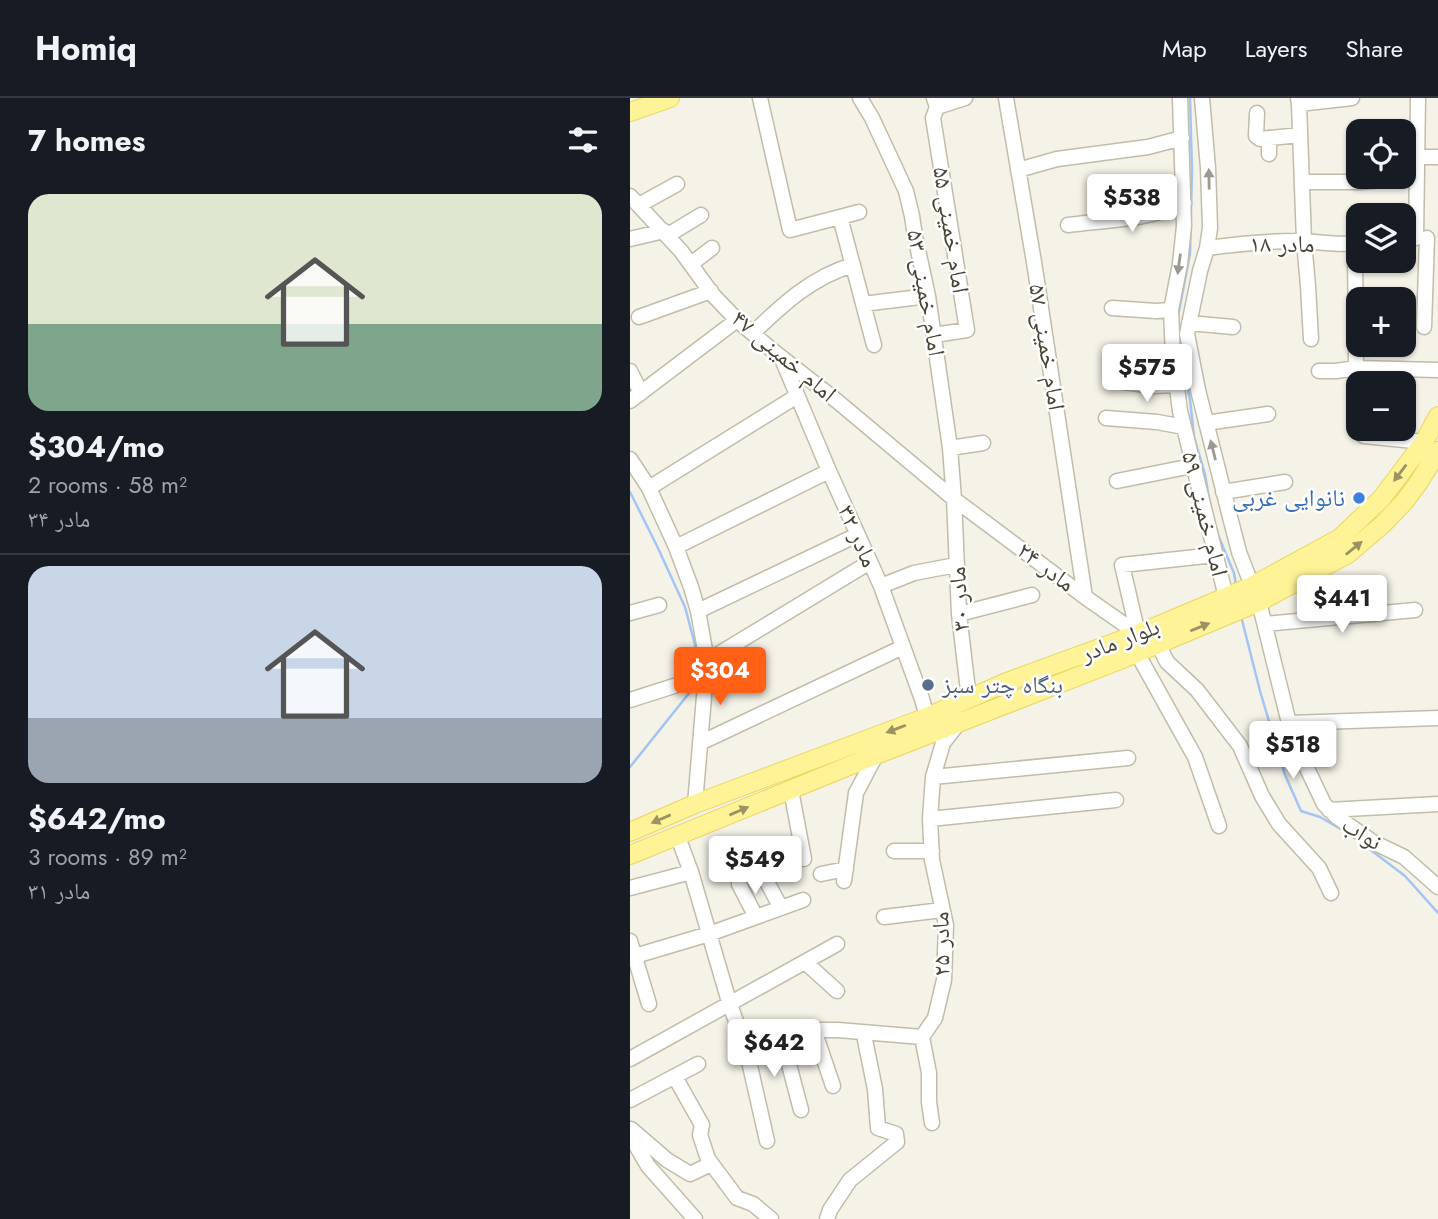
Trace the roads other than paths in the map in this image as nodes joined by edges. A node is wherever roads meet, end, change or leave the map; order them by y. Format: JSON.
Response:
{"nodes":[{"id":1,"x":670,"y":98,"type":"edge"},
{"id":2,"x":760,"y":98,"type":"edge"},
{"id":3,"x":860,"y":98,"type":"edge"},
{"id":4,"x":965,"y":98,"type":"edge"},
{"id":5,"x":1006,"y":98,"type":"edge"},
{"id":6,"x":1181,"y":98,"type":"edge"},
{"id":7,"x":1202,"y":98,"type":"edge"},
{"id":8,"x":1352,"y":98,"type":"edge"},
{"id":9,"x":1418,"y":98,"type":"edge"},
{"id":10,"x":1298,"y":101,"type":"edge"},
{"id":11,"x":936,"y":103,"type":"edge"},
{"id":12,"x":630,"y":112,"type":"edge"},
{"id":13,"x":1256,"y":113,"type":"dead end"},
{"id":14,"x":1300,"y":135,"type":"junction"},
{"id":15,"x":1182,"y":138,"type":"junction"},
{"id":16,"x":1269,"y":138,"type":"junction"},
{"id":17,"x":1269,"y":154,"type":"dead end"},
{"id":18,"x":1418,"y":157,"type":"junction"},
{"id":19,"x":1438,"y":157,"type":"edge"},
{"id":20,"x":1018,"y":170,"type":"junction"},
{"id":21,"x":1417,"y":177,"type":"junction"},
{"id":22,"x":1301,"y":182,"type":"junction"},
{"id":23,"x":677,"y":184,"type":"dead end"},
{"id":24,"x":635,"y":200,"type":"edge"},
{"id":25,"x":1184,"y":203,"type":"junction"},
{"id":26,"x":859,"y":212,"type":"dead end"},
{"id":27,"x":701,"y":215,"type":"dead end"},
{"id":28,"x":840,"y":217,"type":"junction"},
{"id":29,"x":1068,"y":225,"type":"dead end"},
{"id":30,"x":666,"y":233,"type":"junction"},
{"id":31,"x":1421,"y":238,"type":"edge"},
{"id":32,"x":630,"y":239,"type":"edge"},
{"id":33,"x":1304,"y":241,"type":"junction"},
{"id":34,"x":1346,"y":244,"type":"edge"},
{"id":35,"x":712,"y":248,"type":"dead end"},
{"id":36,"x":1207,"y":248,"type":"junction"},
{"id":37,"x":691,"y":264,"type":"junction"},
{"id":38,"x":853,"y":265,"type":"junction"},
{"id":39,"x":1356,"y":273,"type":"edge"},
{"id":40,"x":710,"y":291,"type":"junction"},
{"id":41,"x":928,"y":296,"type":"junction"},
{"id":42,"x":863,"y":304,"type":"junction"},
{"id":43,"x":1112,"y":308,"type":"dead end"},
{"id":44,"x":1171,"y":310,"type":"junction"},
{"id":45,"x":639,"y":317,"type":"dead end"},
{"id":46,"x":737,"y":320,"type":"junction"},
{"id":47,"x":1189,"y":323,"type":"junction"},
{"id":48,"x":1233,"y":327,"type":"dead end"},
{"id":49,"x":1424,"y":327,"type":"dead end"},
{"id":50,"x":753,"y":333,"type":"junction"},
{"id":51,"x":934,"y":335,"type":"junction"},
{"id":52,"x":1311,"y":339,"type":"dead end"},
{"id":53,"x":874,"y":345,"type":"dead end"},
{"id":54,"x":781,"y":357,"type":"junction"},
{"id":55,"x":1356,"y":368,"type":"junction"},
{"id":56,"x":1438,"y":370,"type":"edge"},
{"id":57,"x":630,"y":371,"type":"edge"},
{"id":58,"x":1319,"y":371,"type":"dead end"},
{"id":59,"x":1356,"y":371,"type":"edge"},
{"id":60,"x":1111,"y":380,"type":"dead end"},
{"id":61,"x":1176,"y":386,"type":"junction"},
{"id":62,"x":797,"y":396,"type":"junction"},
{"id":63,"x":636,"y":397,"type":"edge"},
{"id":64,"x":1268,"y":414,"type":"dead end"},
{"id":65,"x":1438,"y":416,"type":"edge"},
{"id":66,"x":1106,"y":418,"type":"dead end"},
{"id":67,"x":1206,"y":423,"type":"junction"},
{"id":68,"x":1184,"y":427,"type":"junction"},
{"id":69,"x":1398,"y":441,"type":"edge"},
{"id":70,"x":983,"y":443,"type":"dead end"},
{"id":71,"x":1431,"y":446,"type":"edge"},
{"id":72,"x":950,"y":448,"type":"junction"},
{"id":73,"x":630,"y":459,"type":"edge"},
{"id":74,"x":1192,"y":466,"type":"junction"},
{"id":75,"x":829,"y":471,"type":"junction"},
{"id":76,"x":1116,"y":481,"type":"dead end"},
{"id":77,"x":1285,"y":482,"type":"dead end"},
{"id":78,"x":649,"y":488,"type":"junction"},
{"id":79,"x":1223,"y":492,"type":"junction"},
{"id":80,"x":954,"y":499,"type":"junction"},
{"id":81,"x":857,"y":535,"type":"junction"},
{"id":82,"x":676,"y":547,"type":"junction"},
{"id":83,"x":1215,"y":555,"type":"junction"},
{"id":84,"x":870,"y":562,"type":"junction"},
{"id":85,"x":956,"y":565,"type":"junction"},
{"id":86,"x":881,"y":586,"type":"junction"},
{"id":87,"x":1032,"y":595,"type":"dead end"},
{"id":88,"x":1085,"y":597,"type":"junction"},
{"id":89,"x":1243,"y":598,"type":"junction"},
{"id":90,"x":659,"y":605,"type":"dead end"},
{"id":91,"x":1415,"y":610,"type":"dead end"},
{"id":92,"x":698,"y":611,"type":"junction"},
{"id":93,"x":630,"y":613,"type":"edge"},
{"id":94,"x":959,"y":614,"type":"junction"},
{"id":95,"x":1265,"y":624,"type":"junction"},
{"id":96,"x":1138,"y":634,"type":"junction"},
{"id":97,"x":1158,"y":644,"type":"junction"},
{"id":98,"x":903,"y":647,"type":"junction"},
{"id":99,"x":1137,"y":653,"type":"junction"},
{"id":100,"x":707,"y":661,"type":"junction"},
{"id":101,"x":1007,"y":682,"type":"junction"},
{"id":102,"x":674,"y":686,"type":"dead end"},
{"id":103,"x":969,"y":699,"type":"junction"},
{"id":104,"x":630,"y":700,"type":"edge"},
{"id":105,"x":1014,"y":701,"type":"junction"},
{"id":106,"x":927,"y":717,"type":"junction"},
{"id":107,"x":1438,"y":718,"type":"edge"},
{"id":108,"x":1289,"y":723,"type":"junction"},
{"id":109,"x":958,"y":724,"type":"junction"},
{"id":110,"x":700,"y":743,"type":"junction"},
{"id":111,"x":876,"y":755,"type":"junction"},
{"id":112,"x":1128,"y":758,"type":"dead end"},
{"id":113,"x":933,"y":778,"type":"junction"},
{"id":114,"x":791,"y":790,"type":"junction"},
{"id":115,"x":1116,"y":800,"type":"dead end"},
{"id":116,"x":695,"y":804,"type":"junction"},
{"id":117,"x":1438,"y":804,"type":"edge"},
{"id":118,"x":1329,"y":810,"type":"junction"},
{"id":119,"x":930,"y":819,"type":"junction"},
{"id":120,"x":1219,"y":826,"type":"dead end"},
{"id":121,"x":630,"y":832,"type":"edge"},
{"id":122,"x":678,"y":837,"type":"junction"},
{"id":123,"x":894,"y":851,"type":"dead end"},
{"id":124,"x":932,"y":851,"type":"junction"},
{"id":125,"x":630,"y":855,"type":"edge"},
{"id":126,"x":804,"y":859,"type":"dead end"},
{"id":127,"x":759,"y":867,"type":"dead end"},
{"id":128,"x":691,"y":872,"type":"junction"},
{"id":129,"x":821,"y":874,"type":"dead end"},
{"id":130,"x":739,"y":884,"type":"dead end"},
{"id":131,"x":1436,"y":884,"type":"edge"},
{"id":132,"x":630,"y":888,"type":"edge"},
{"id":133,"x":1331,"y":892,"type":"dead end"},
{"id":134,"x":803,"y":900,"type":"dead end"},
{"id":135,"x":781,"y":908,"type":"junction"},
{"id":136,"x":942,"y":910,"type":"junction"},
{"id":137,"x":756,"y":917,"type":"junction"},
{"id":138,"x":884,"y":917,"type":"dead end"},
{"id":139,"x":709,"y":934,"type":"junction"},
{"id":140,"x":630,"y":941,"type":"edge"},
{"id":141,"x":837,"y":944,"type":"dead end"},
{"id":142,"x":635,"y":956,"type":"junction"},
{"id":143,"x":805,"y":962,"type":"junction"},
{"id":144,"x":837,"y":991,"type":"dead end"},
{"id":145,"x":649,"y":1004,"type":"dead end"},
{"id":146,"x":730,"y":1004,"type":"junction"},
{"id":147,"x":814,"y":1030,"type":"junction"},
{"id":148,"x":866,"y":1033,"type":"junction"},
{"id":149,"x":922,"y":1037,"type":"junction"},
{"id":150,"x":782,"y":1038,"type":"junction"},
{"id":151,"x":746,"y":1048,"type":"junction"},
{"id":152,"x":630,"y":1059,"type":"edge"},
{"id":153,"x":698,"y":1064,"type":"dead end"},
{"id":154,"x":675,"y":1077,"type":"junction"},
{"id":155,"x":833,"y":1086,"type":"dead end"},
{"id":156,"x":630,"y":1100,"type":"edge"},
{"id":157,"x":801,"y":1110,"type":"dead end"},
{"id":158,"x":932,"y":1123,"type":"dead end"},
{"id":159,"x":630,"y":1128,"type":"edge"},
{"id":160,"x":630,"y":1135,"type":"edge"},
{"id":161,"x":767,"y":1141,"type":"dead end"},
{"id":162,"x":711,"y":1164,"type":"junction"},
{"id":163,"x":695,"y":1219,"type":"edge"},
{"id":164,"x":772,"y":1219,"type":"edge"},
{"id":165,"x":827,"y":1219,"type":"edge"}],
"edges":[{"from":1,"to":12,"type":"main road"},
{"from":2,"to":28,"type":"street"},
{"from":3,"to":41,"type":"street","name":"امام خمینی ۵۳"},
{"from":4,"to":11,"type":"street"},
{"from":5,"to":20,"type":"street","name":"امام خمینی ۵۷"},
{"from":6,"to":15,"type":"street","name":"امام خمینی ۵۹"},
{"from":36,"to":7,"type":"street","name":"امام خمینی ۵۹","one_way":true},
{"from":8,"to":10,"type":"street"},
{"from":9,"to":18,"type":"street"},
{"from":10,"to":14,"type":"street"},
{"from":11,"to":51,"type":"street","name":"امام خمینی ۵۵"},
{"from":13,"to":16,"type":"street"},
{"from":14,"to":16,"type":"street"},
{"from":14,"to":22,"type":"street"},
{"from":15,"to":20,"type":"street"},
{"from":15,"to":25,"type":"street","name":"امام خمینی ۵۹"},
{"from":16,"to":17,"type":"street"},
{"from":18,"to":19,"type":"street"},
{"from":18,"to":21,"type":"street"},
{"from":20,"to":88,"type":"street","name":"امام خمینی ۵۷"},
{"from":21,"to":22,"type":"street"},
{"from":21,"to":31,"type":"street"},
{"from":22,"to":33,"type":"street"},
{"from":23,"to":24,"type":"street"},
{"from":24,"to":30,"type":"street","name":"امام خمینی ۴۷"},
{"from":25,"to":29,"type":"street"},
{"from":25,"to":44,"type":"street","name":"امام خمینی ۵۹","one_way":true},
{"from":26,"to":28,"type":"street"},
{"from":27,"to":30,"type":"street"},
{"from":28,"to":38,"type":"street"},
{"from":30,"to":32,"type":"street"},
{"from":30,"to":37,"type":"street","name":"امام خمینی ۴۷"},
{"from":31,"to":49,"type":"street"},
{"from":33,"to":34,"type":"street","name":"مادر ۱۸"},
{"from":33,"to":36,"type":"street","name":"مادر ۱۸"},
{"from":33,"to":52,"type":"street"},
{"from":35,"to":37,"type":"street"},
{"from":36,"to":47,"type":"street","name":"امام خمینی ۵۹"},
{"from":37,"to":40,"type":"street","name":"امام خمینی ۴۷"},
{"from":38,"to":42,"type":"street"},
{"from":38,"to":50,"type":"street"},
{"from":39,"to":55,"type":"street"},
{"from":40,"to":45,"type":"street"},
{"from":40,"to":46,"type":"street","name":"امام خمینی ۴۷"},
{"from":41,"to":42,"type":"street"},
{"from":41,"to":51,"type":"street","name":"امام خمینی ۵۳"},
{"from":42,"to":53,"type":"street"},
{"from":43,"to":44,"type":"street"},
{"from":44,"to":61,"type":"street","name":"امام خمینی ۵۹"},
{"from":46,"to":50,"type":"street","name":"امام خمینی ۴۷"},
{"from":46,"to":63,"type":"street"},
{"from":47,"to":48,"type":"street"},
{"from":47,"to":67,"type":"street","name":"امام خمینی ۵۹"},
{"from":50,"to":54,"type":"street","name":"امام خمینی ۴۷"},
{"from":51,"to":72,"type":"street","name":"امام خمینی ۵۳"},
{"from":54,"to":62,"type":"street","name":"مادر ۳۲"},
{"from":54,"to":80,"type":"street","name":"امام خمینی ۴۷"},
{"from":55,"to":56,"type":"street"},
{"from":55,"to":58,"type":"street"},
{"from":55,"to":59,"type":"street"},
{"from":57,"to":63,"type":"street"},
{"from":60,"to":61,"type":"street"},
{"from":61,"to":68,"type":"street","name":"امام خمینی ۵۹"},
{"from":62,"to":75,"type":"street","name":"مادر ۳۲"},
{"from":62,"to":78,"type":"street"},
{"from":64,"to":67,"type":"street"},
{"from":65,"to":71,"type":"main road","name":"بلوار مادر"},
{"from":66,"to":68,"type":"street"},
{"from":79,"to":67,"type":"street","name":"امام خمینی ۵۹","one_way":true},
{"from":68,"to":74,"type":"street","name":"امام خمینی ۵۹"},
{"from":69,"to":71,"type":"street"},
{"from":70,"to":72,"type":"street"},
{"from":71,"to":89,"type":"main road","name":"بلوار مادر"},
{"from":72,"to":80,"type":"street","name":"امام خمینی ۵۳"},
{"from":73,"to":78,"type":"street"},
{"from":74,"to":76,"type":"street"},
{"from":74,"to":83,"type":"street","name":"امام خمینی ۵۹"},
{"from":75,"to":81,"type":"street","name":"مادر ۳۲"},
{"from":75,"to":82,"type":"street"},
{"from":77,"to":79,"type":"street"},
{"from":78,"to":82,"type":"street"},
{"from":79,"to":89,"type":"street","name":"امام خمینی ۵۹"},
{"from":80,"to":85,"type":"street","name":"مادر ۳۰"},
{"from":80,"to":88,"type":"street","name":"مادر ۲۴"},
{"from":81,"to":84,"type":"street","name":"مادر ۳۲"},
{"from":81,"to":92,"type":"street"},
{"from":82,"to":92,"type":"street"},
{"from":83,"to":89,"type":"street","name":"امام خمینی ۵۹"},
{"from":83,"to":96,"type":"street"},
{"from":84,"to":86,"type":"street","name":"مادر ۳۲"},
{"from":84,"to":100,"type":"street"},
{"from":85,"to":86,"type":"street"},
{"from":85,"to":94,"type":"street","name":"مادر ۳۰"},
{"from":86,"to":98,"type":"street","name":"مادر ۳۲"},
{"from":87,"to":94,"type":"street"},
{"from":88,"to":96,"type":"street","name":"مادر ۲۴"},
{"from":89,"to":95,"type":"street","name":"نواب"},
{"from":89,"to":96,"type":"main road","name":"بلوار مادر"},
{"from":97,"to":89,"type":"main road","name":"بلوار مادر","one_way":true},
{"from":90,"to":93,"type":"street"},
{"from":91,"to":95,"type":"street"},
{"from":92,"to":100,"type":"street"},
{"from":94,"to":103,"type":"street","name":"مادر ۳۰"},
{"from":95,"to":108,"type":"street","name":"نواب"},
{"from":96,"to":101,"type":"main road","name":"بلوار مادر"},
{"from":97,"to":99,"type":"main road","name":"بلوار مادر"},
{"from":97,"to":133,"type":"street"},
{"from":98,"to":106,"type":"street","name":"مادر ۳۲"},
{"from":98,"to":110,"type":"street"},
{"from":99,"to":105,"type":"main road","name":"بلوار مادر"},
{"from":99,"to":120,"type":"street"},
{"from":100,"to":110,"type":"street"},
{"from":101,"to":103,"type":"main road","name":"بلوار مادر"},
{"from":101,"to":105,"type":"main road"},
{"from":102,"to":104,"type":"street"},
{"from":103,"to":106,"type":"main road","name":"بلوار مادر"},
{"from":105,"to":109,"type":"main road","name":"بلوار مادر"},
{"from":106,"to":116,"type":"main road","name":"بلوار مادر","one_way":true},
{"from":107,"to":108,"type":"street"},
{"from":108,"to":118,"type":"street","name":"نواب"},
{"from":109,"to":111,"type":"main road","name":"بلوار مادر"},
{"from":109,"to":113,"type":"street","name":"مادر ۲۵"},
{"from":110,"to":116,"type":"street"},
{"from":111,"to":114,"type":"main road","name":"بلوار مادر"},
{"from":111,"to":129,"type":"street"},
{"from":112,"to":113,"type":"street"},
{"from":113,"to":119,"type":"street","name":"مادر ۲۵"},
{"from":122,"to":114,"type":"main road","name":"بلوار مادر","one_way":true},
{"from":114,"to":126,"type":"street"},
{"from":115,"to":119,"type":"street"},
{"from":116,"to":121,"type":"main road","name":"بلوار مادر","one_way":true},
{"from":117,"to":118,"type":"street"},
{"from":118,"to":131,"type":"street","name":"نواب"},
{"from":119,"to":124,"type":"street","name":"مادر ۲۵"},
{"from":122,"to":125,"type":"main road","name":"بلوار مادر"},
{"from":122,"to":128,"type":"street"},
{"from":123,"to":124,"type":"street"},
{"from":124,"to":136,"type":"street","name":"مادر ۲۵"},
{"from":127,"to":135,"type":"street"},
{"from":128,"to":132,"type":"street"},
{"from":128,"to":139,"type":"street"},
{"from":130,"to":137,"type":"street"},
{"from":134,"to":135,"type":"street"},
{"from":135,"to":137,"type":"street"},
{"from":136,"to":138,"type":"street"},
{"from":136,"to":149,"type":"street","name":"مادر ۲۵"},
{"from":137,"to":139,"type":"street"},
{"from":139,"to":142,"type":"street"},
{"from":139,"to":146,"type":"street"},
{"from":140,"to":142,"type":"street"},
{"from":141,"to":143,"type":"street"},
{"from":142,"to":145,"type":"street"},
{"from":143,"to":144,"type":"street"},
{"from":143,"to":146,"type":"street"},
{"from":146,"to":151,"type":"street"},
{"from":146,"to":152,"type":"street"},
{"from":147,"to":148,"type":"street"},
{"from":147,"to":150,"type":"street"},
{"from":147,"to":155,"type":"street"},
{"from":148,"to":149,"type":"street"},
{"from":148,"to":165,"type":"street"},
{"from":149,"to":158,"type":"street"},
{"from":150,"to":151,"type":"street"},
{"from":150,"to":157,"type":"street"},
{"from":151,"to":161,"type":"street"},
{"from":153,"to":154,"type":"street"},
{"from":154,"to":156,"type":"street"},
{"from":154,"to":162,"type":"street"},
{"from":159,"to":162,"type":"street"},
{"from":160,"to":163,"type":"street"},
{"from":162,"to":164,"type":"street"}]}
